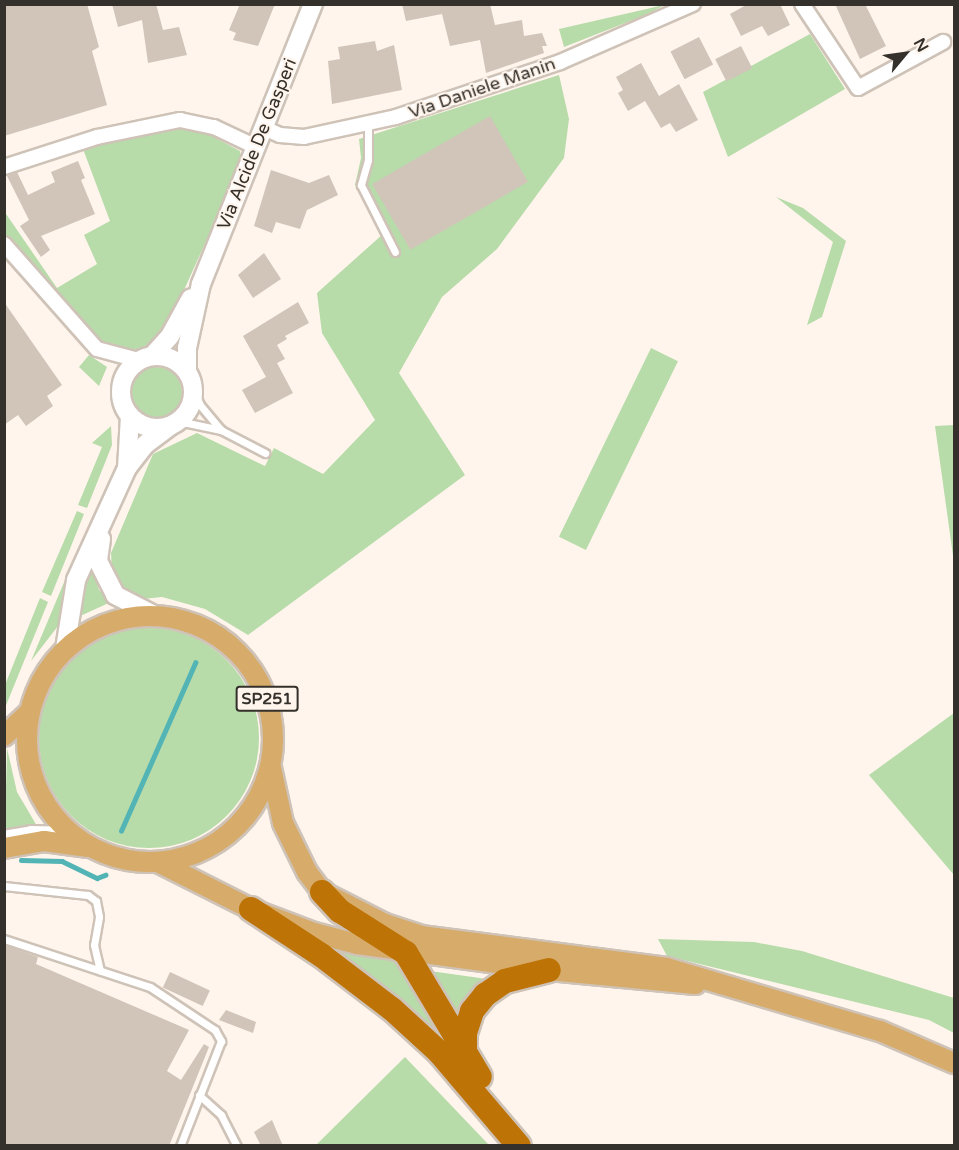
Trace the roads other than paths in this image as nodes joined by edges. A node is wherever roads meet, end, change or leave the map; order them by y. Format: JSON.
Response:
{"nodes":[{"id":1,"x":313,"y":4,"type":"edge"},
{"id":2,"x":693,"y":4,"type":"edge"},
{"id":3,"x":802,"y":4,"type":"edge"},
{"id":4,"x":943,"y":42,"type":"dead end"},
{"id":5,"x":368,"y":124,"type":"junction"},
{"id":6,"x":264,"y":128,"type":"junction"},
{"id":7,"x":254,"y":146,"type":"junction"},
{"id":8,"x":4,"y":166,"type":"edge"},
{"id":9,"x":4,"y":244,"type":"edge"},
{"id":10,"x":395,"y":252,"type":"dead end"},
{"id":11,"x":201,"y":285,"type":"junction"},
{"id":12,"x":145,"y":358,"type":"junction"},
{"id":13,"x":187,"y":371,"type":"junction"},
{"id":14,"x":193,"y":389,"type":"junction"},
{"id":15,"x":130,"y":416,"type":"junction"},
{"id":16,"x":174,"y":424,"type":"junction"},
{"id":17,"x":221,"y":430,"type":"junction"},
{"id":18,"x":265,"y":453,"type":"dead end"},
{"id":19,"x":127,"y":468,"type":"junction"},
{"id":20,"x":103,"y":525,"type":"junction"},
{"id":21,"x":152,"y":614,"type":"junction"},
{"id":22,"x":64,"y":649,"type":"junction"},
{"id":23,"x":30,"y":712,"type":"junction"},
{"id":24,"x":4,"y":736,"type":"edge"},
{"id":25,"x":271,"y":768,"type":"junction"},
{"id":26,"x":72,"y":834,"type":"junction"},
{"id":27,"x":4,"y":838,"type":"edge"},
{"id":28,"x":4,"y":848,"type":"edge"},
{"id":29,"x":92,"y":848,"type":"junction"},
{"id":30,"x":158,"y":862,"type":"junction"},
{"id":31,"x":4,"y":886,"type":"edge"},
{"id":32,"x":322,"y":892,"type":"junction"},
{"id":33,"x":251,"y":909,"type":"junction"},
{"id":34,"x":4,"y":939,"type":"edge"},
{"id":35,"x":406,"y":953,"type":"junction"},
{"id":36,"x":100,"y":970,"type":"junction"},
{"id":37,"x":549,"y":970,"type":"junction"},
{"id":38,"x":721,"y":986,"type":"junction"},
{"id":39,"x":465,"y":1057,"type":"junction"},
{"id":40,"x":954,"y":1063,"type":"edge"},
{"id":41,"x":199,"y":1095,"type":"junction"},
{"id":42,"x":180,"y":1146,"type":"edge"},
{"id":43,"x":237,"y":1146,"type":"edge"},
{"id":44,"x":519,"y":1146,"type":"edge"},
{"id":45,"x":533,"y":1146,"type":"edge"}],
"edges":[{"from":1,"to":6,"type":"main road","name":"Via Alcide De Gasperi"},
{"from":2,"to":5,"type":"street","name":"Via Daniele Manin"},
{"from":3,"to":4,"type":"street"},
{"from":5,"to":6,"type":"street","name":"Via Daniele Manin"},
{"from":5,"to":10,"type":"lane"},
{"from":6,"to":7,"type":"main road","name":"Via Alcide De Gasperi"},
{"from":7,"to":8,"type":"street"},
{"from":7,"to":11,"type":"main road","name":"Via Alcide De Gasperi"},
{"from":9,"to":12,"type":"street"},
{"from":11,"to":12,"type":"main road","name":"Via Alcide De Gasperi"},
{"from":11,"to":13,"type":"main road","name":"Via Alcide De Gasperi"},
{"from":12,"to":13,"type":"main road"},
{"from":12,"to":15,"type":"main road"},
{"from":13,"to":14,"type":"main road"},
{"from":14,"to":16,"type":"main road"},
{"from":14,"to":17,"type":"lane"},
{"from":15,"to":16,"type":"main road"},
{"from":15,"to":19,"type":"main road"},
{"from":16,"to":17,"type":"lane"},
{"from":16,"to":19,"type":"main road"},
{"from":17,"to":18,"type":"lane"},
{"from":19,"to":20,"type":"main road","number":"SP251"},
{"from":20,"to":21,"type":"main road","number":"SP251"},
{"from":20,"to":22,"type":"main road","number":"SP251"},
{"from":21,"to":22,"type":"main road","number":"SP251"},
{"from":21,"to":25,"type":"main road","number":"SP251"},
{"from":22,"to":23,"type":"main road","number":"SP251"},
{"from":23,"to":24,"type":"main road","number":"SP251"},
{"from":23,"to":26,"type":"main road","number":"SP251"},
{"from":25,"to":30,"type":"main road","number":"SP251"},
{"from":25,"to":32,"type":"main road"},
{"from":26,"to":27,"type":"street"},
{"from":26,"to":29,"type":"main road","number":"SP251"},
{"from":28,"to":29,"type":"main road","number":"SP251"},
{"from":29,"to":30,"type":"main road","number":"SP251"},
{"from":30,"to":33,"type":"main road"},
{"from":31,"to":36,"type":"lane"},
{"from":32,"to":35,"type":"highway"},
{"from":32,"to":38,"type":"main road"},
{"from":33,"to":35,"type":"main road"},
{"from":33,"to":44,"type":"highway"},
{"from":34,"to":36,"type":"lane"},
{"from":35,"to":37,"type":"main road"},
{"from":35,"to":39,"type":"highway"},
{"from":36,"to":41,"type":"lane"},
{"from":37,"to":38,"type":"main road"},
{"from":37,"to":39,"type":"highway"},
{"from":38,"to":40,"type":"main road"},
{"from":39,"to":45,"type":"highway"},
{"from":41,"to":42,"type":"lane"},
{"from":41,"to":43,"type":"lane"}]}
